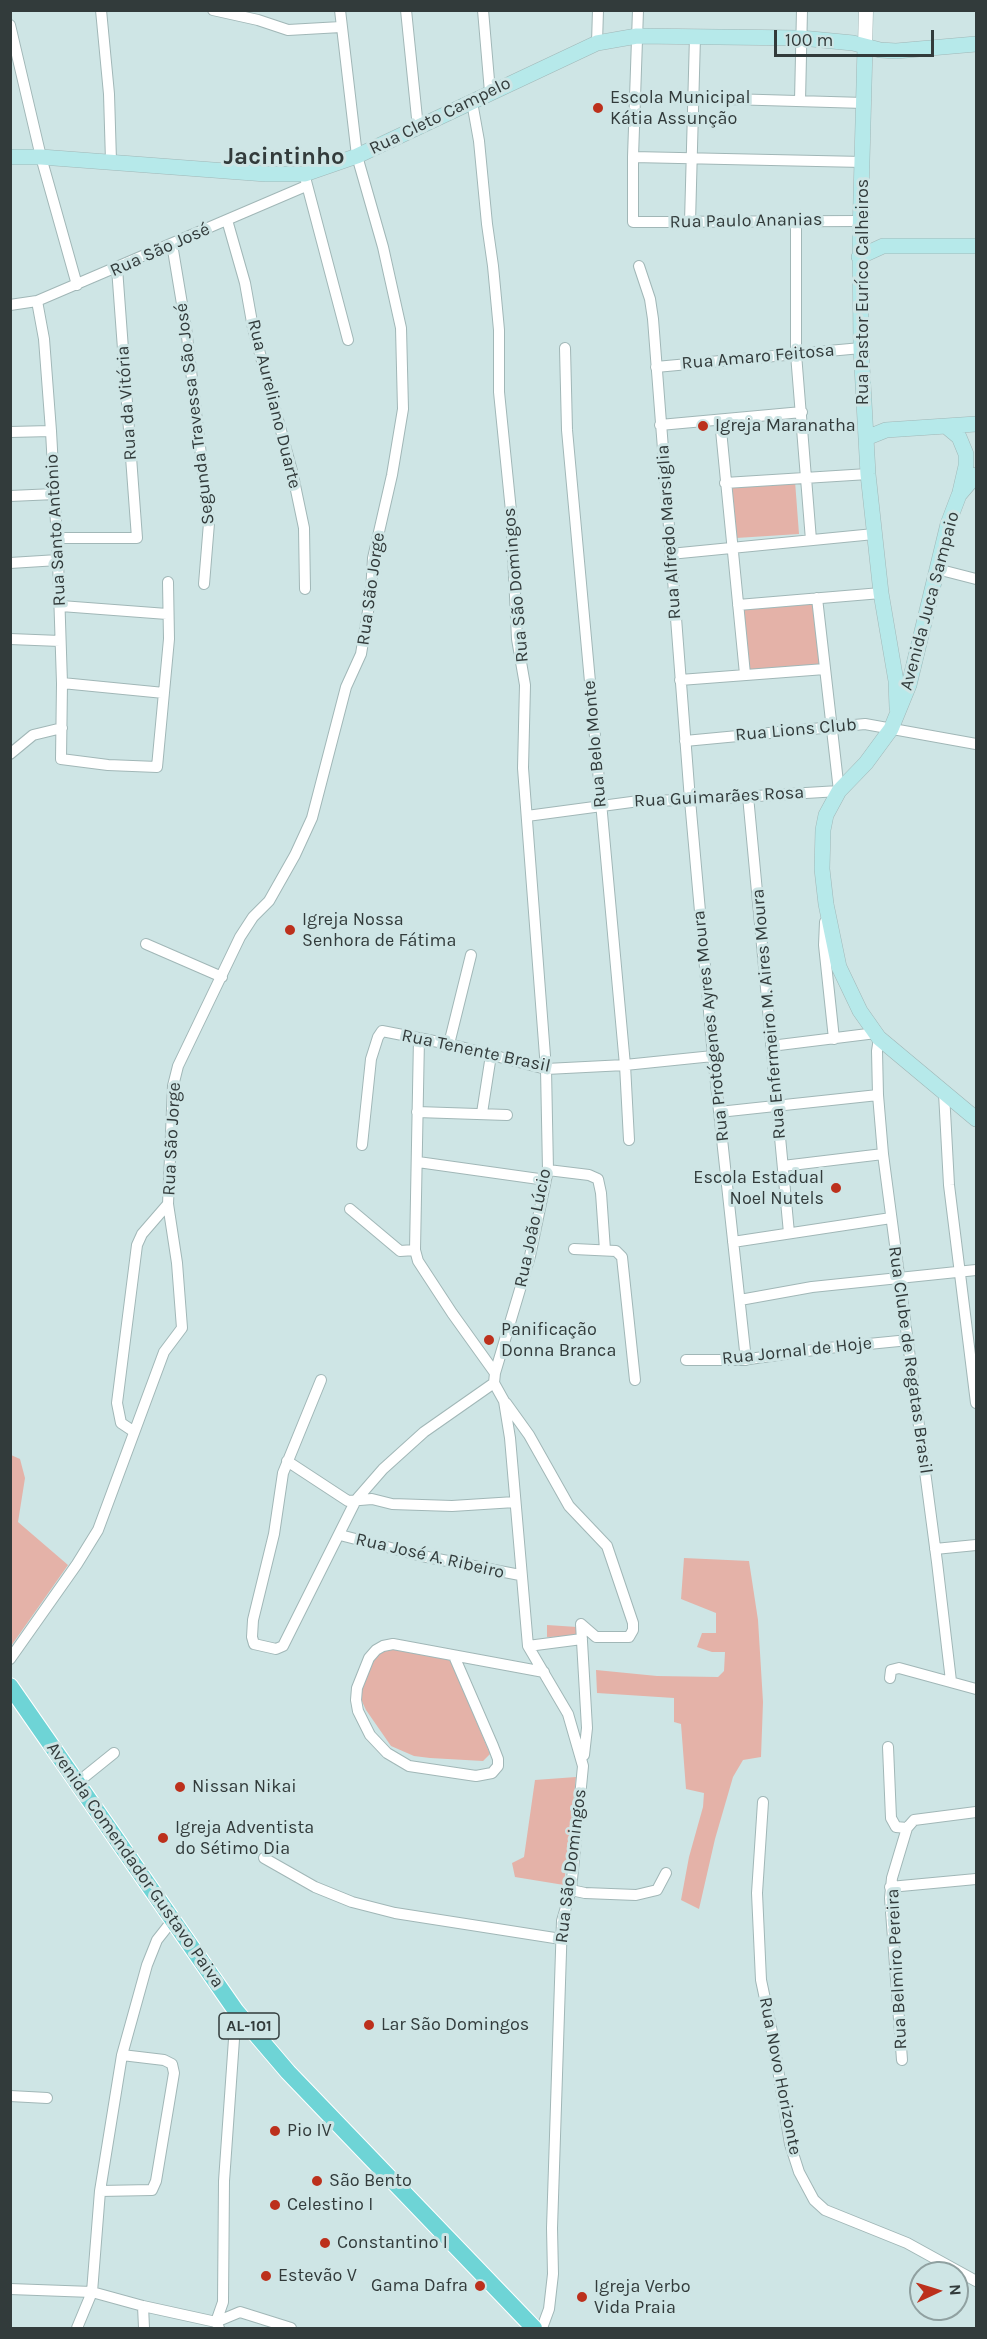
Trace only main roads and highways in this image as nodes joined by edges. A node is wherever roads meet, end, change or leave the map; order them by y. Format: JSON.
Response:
{"nodes":[{"id":1,"x":976,"y":44,"type":"edge"},
{"id":2,"x":865,"y":47,"type":"junction"},
{"id":3,"x":10,"y":157,"type":"edge"},
{"id":4,"x":860,"y":228,"type":"junction"},
{"id":5,"x":883,"y":246,"type":"junction"},
{"id":6,"x":976,"y":246,"type":"edge"},
{"id":7,"x":859,"y":257,"type":"junction"},
{"id":8,"x":865,"y":421,"type":"junction"},
{"id":9,"x":976,"y":424,"type":"edge"},
{"id":10,"x":947,"y":427,"type":"junction"},
{"id":11,"x":886,"y":430,"type":"junction"},
{"id":12,"x":866,"y":438,"type":"junction"},
{"id":13,"x":976,"y":475,"type":"edge"},
{"id":14,"x":959,"y":495,"type":"junction"},
{"id":15,"x":890,"y":644,"type":"junction"},
{"id":16,"x":920,"y":645,"type":"junction"},
{"id":17,"x":894,"y":722,"type":"junction"},
{"id":18,"x":976,"y":1119,"type":"edge"},
{"id":19,"x":10,"y":1686,"type":"edge"},
{"id":20,"x":534,"y":2328,"type":"edge"}],
"edges":[{"from":1,"to":2,"type":"main road","name":"Rua Cleto Campelo"},
{"from":2,"to":3,"type":"main road","name":"Rua Cleto Campelo"},
{"from":2,"to":4,"type":"main road","name":"Rua Pastor Euríco Calheiros"},
{"from":4,"to":5,"type":"main road"},
{"from":4,"to":7,"type":"main road","name":"Rua Pastor Euríco Calheiros"},
{"from":5,"to":6,"type":"main road"},
{"from":5,"to":7,"type":"main road"},
{"from":7,"to":8,"type":"main road","name":"Rua Pastor Euríco Calheiros"},
{"from":8,"to":11,"type":"main road"},
{"from":8,"to":12,"type":"main road","name":"Rua Pastor Euríco Calheiros"},
{"from":9,"to":10,"type":"main road"},
{"from":10,"to":11,"type":"main road"},
{"from":10,"to":14,"type":"main road"},
{"from":11,"to":12,"type":"main road"},
{"from":12,"to":15,"type":"main road","name":"Rua Pastor Euríco Calheiros"},
{"from":13,"to":14,"type":"main road","name":"Avenida Juca Sampaio"},
{"from":14,"to":16,"type":"main road","name":"Avenida Juca Sampaio"},
{"from":15,"to":16,"type":"main road"},
{"from":15,"to":17,"type":"main road","name":"Rua Pastor Euríco Calheiros"},
{"from":16,"to":17,"type":"main road","name":"Avenida Juca Sampaio"},
{"from":17,"to":18,"type":"main road","name":"Avenida Juca Sampaio"},
{"from":19,"to":20,"type":"main road","name":"Avenida Comendador Gustavo Paiva","number":"AL-101"}]}
